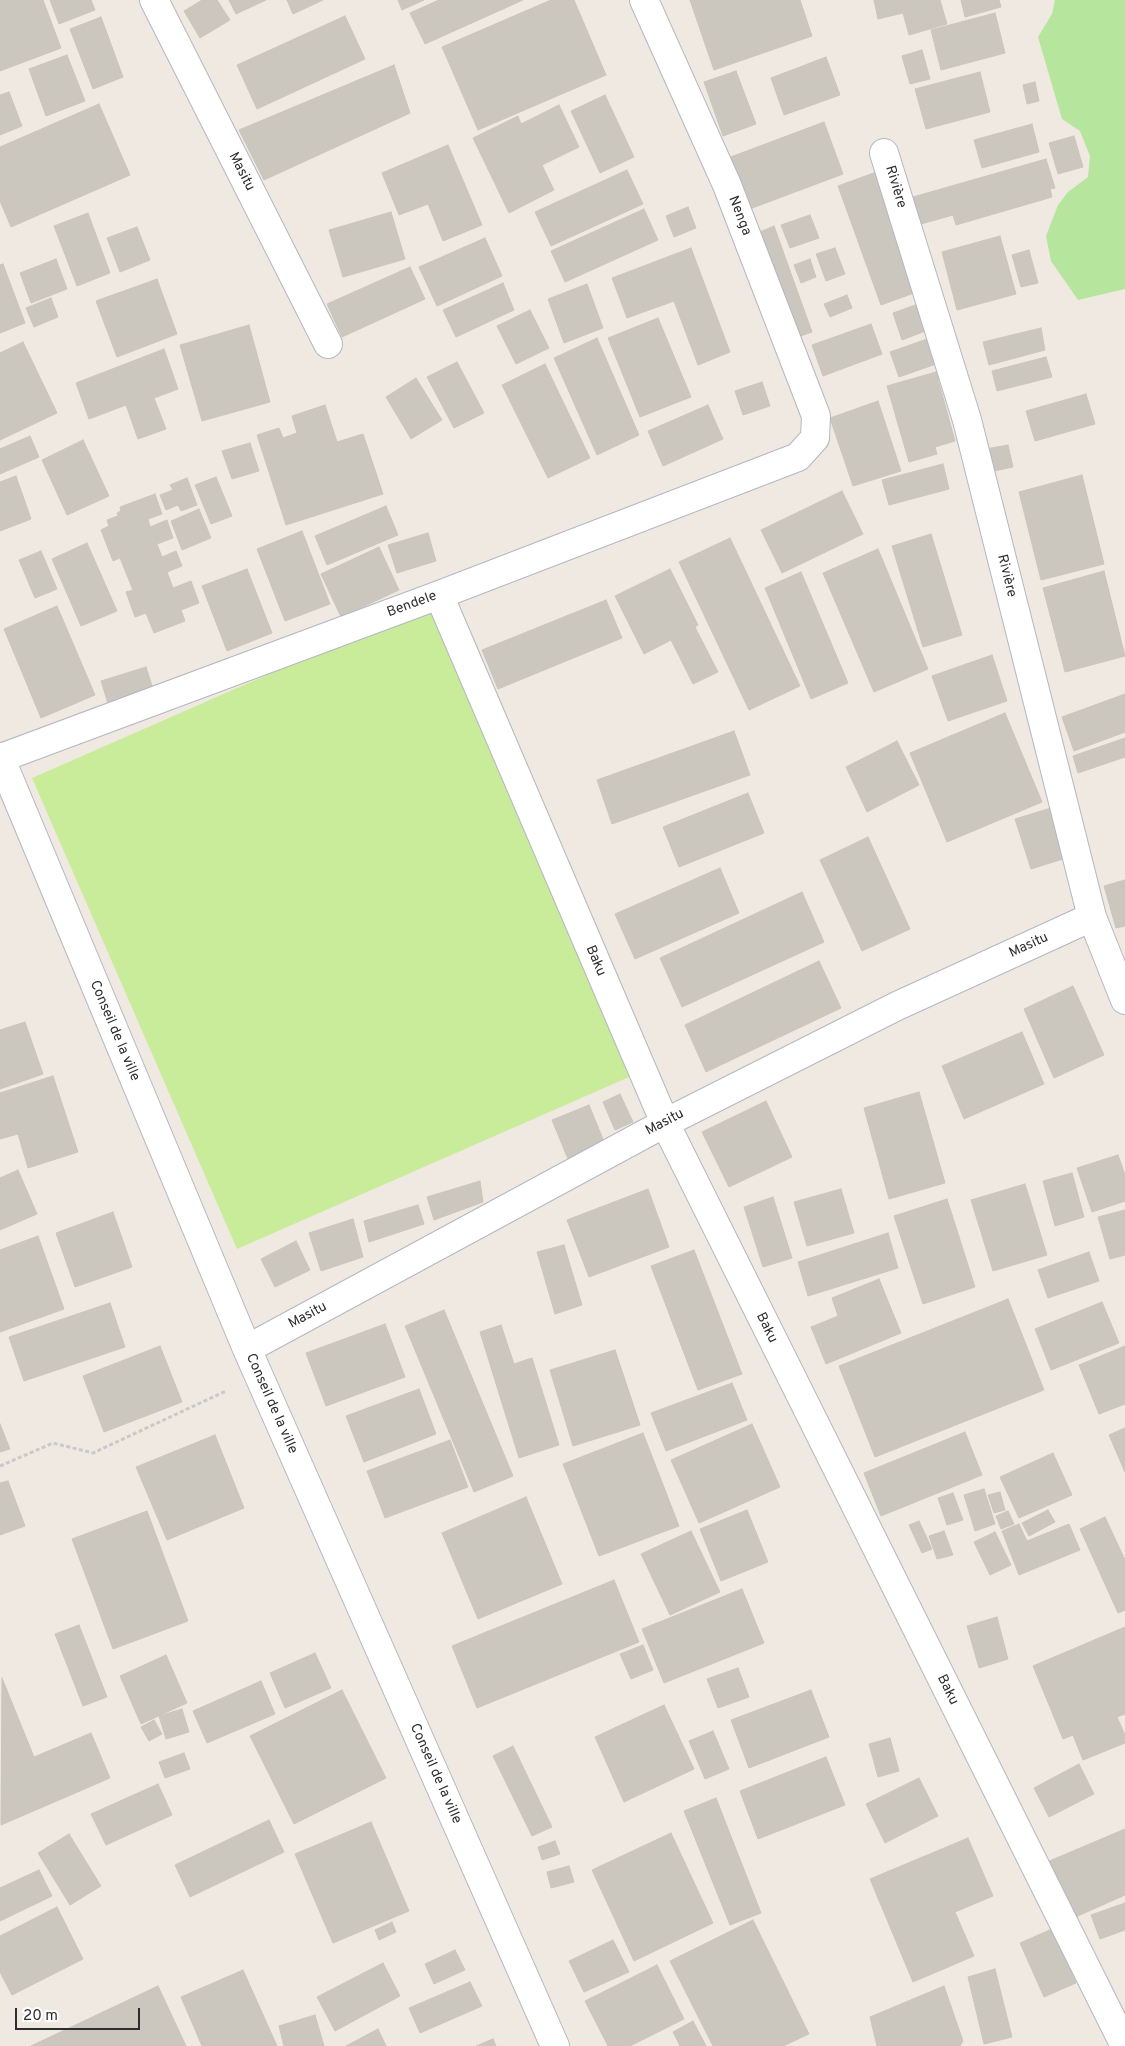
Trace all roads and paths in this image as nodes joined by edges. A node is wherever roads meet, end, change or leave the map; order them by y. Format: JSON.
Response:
{"nodes":[{"id":1,"x":154,"y":0,"type":"edge"},
{"id":2,"x":644,"y":0,"type":"edge"},
{"id":3,"x":884,"y":153,"type":"dead end"},
{"id":4,"x":328,"y":344,"type":"dead end"},
{"id":5,"x":815,"y":438,"type":"joint"},
{"id":6,"x":438,"y":595,"type":"junction"},
{"id":7,"x":0,"y":757,"type":"edge"},
{"id":8,"x":1092,"y":917,"type":"junction"},
{"id":9,"x":1125,"y":1000,"type":"edge"},
{"id":10,"x":665,"y":1123,"type":"junction"},
{"id":11,"x":247,"y":1349,"type":"junction"},
{"id":12,"x":258,"y":1376,"type":"junction"},
{"id":13,"x":0,"y":1466,"type":"edge"},
{"id":14,"x":555,"y":2046,"type":"edge"},
{"id":15,"x":1125,"y":2046,"type":"edge"}],
"edges":[{"from":1,"to":4,"type":"street","name":"Masitu"},
{"from":2,"to":5,"type":"street","name":"Nenga"},
{"from":3,"to":8,"type":"street","name":"Rivière"},
{"from":5,"to":6,"type":"street","name":"Bendele"},
{"from":6,"to":7,"type":"street","name":"Bendele"},
{"from":6,"to":10,"type":"street","name":"Baku"},
{"from":7,"to":11,"type":"street","name":"Conseil de la ville"},
{"from":8,"to":9,"type":"street","name":"Rivière"},
{"from":8,"to":10,"type":"street","name":"Masitu"},
{"from":10,"to":11,"type":"street","name":"Masitu"},
{"from":10,"to":15,"type":"street","name":"Baku"},
{"from":11,"to":12,"type":"street","name":"Conseil de la ville"},
{"from":12,"to":13,"type":"path"},
{"from":12,"to":14,"type":"street","name":"Conseil de la ville"}]}
